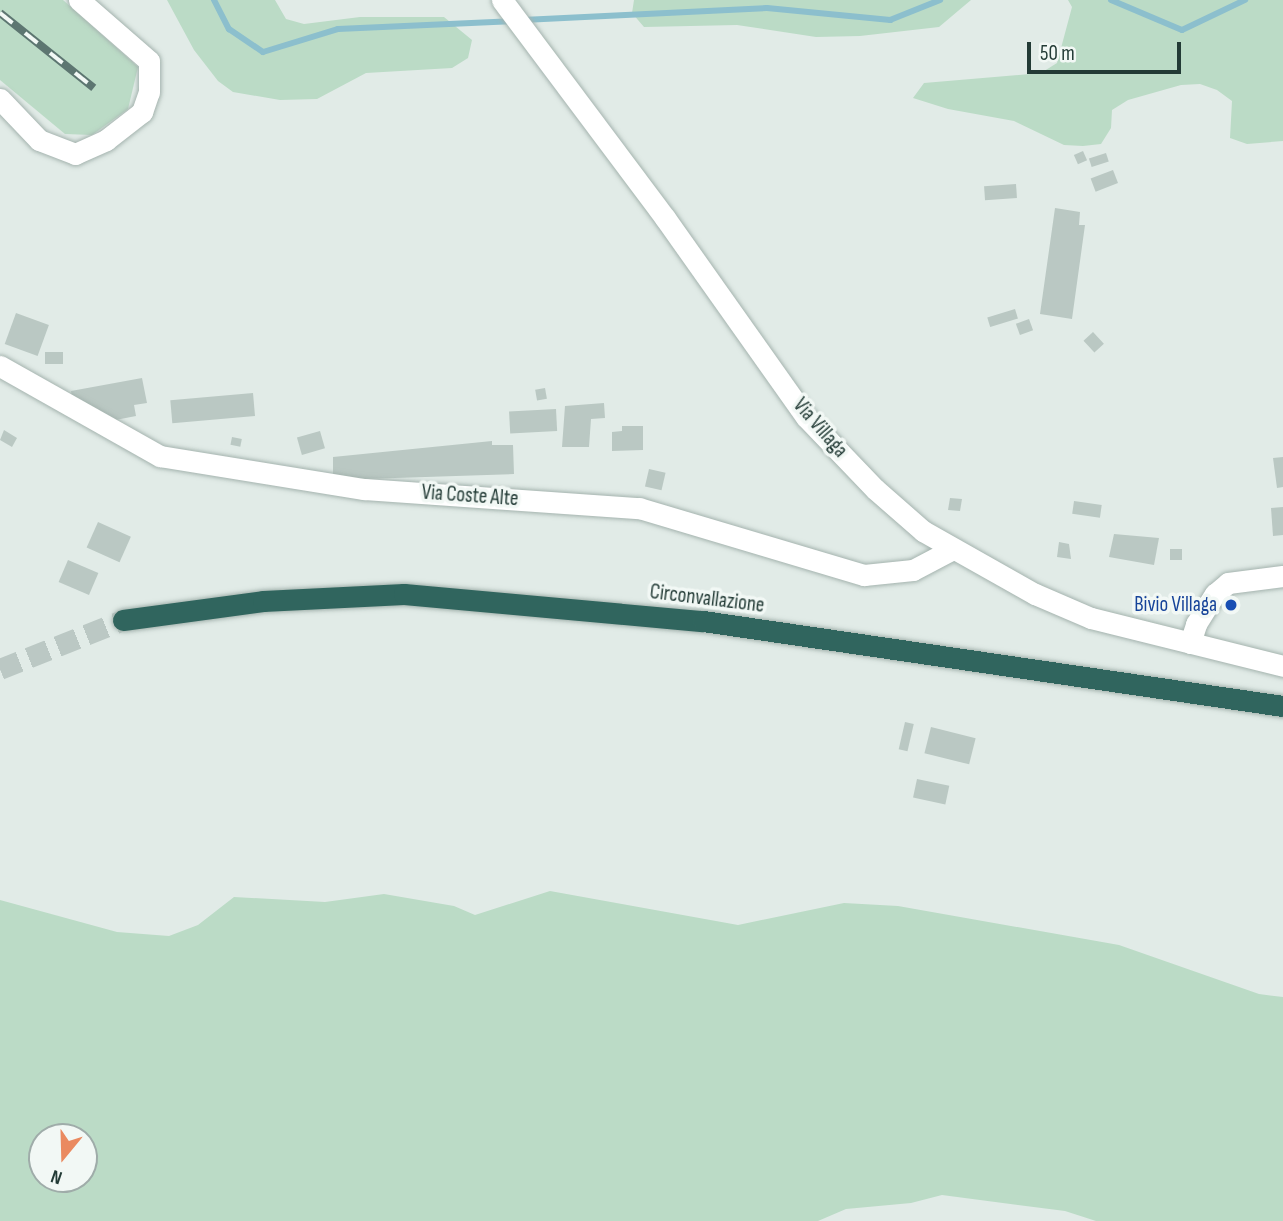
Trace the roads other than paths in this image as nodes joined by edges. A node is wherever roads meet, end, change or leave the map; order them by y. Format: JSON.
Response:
{"nodes":[{"id":1,"x":79,"y":0,"type":"edge"},
{"id":2,"x":503,"y":1,"type":"edge"},
{"id":3,"x":0,"y":99,"type":"edge"},
{"id":4,"x":0,"y":366,"type":"edge"},
{"id":5,"x":951,"y":550,"type":"junction"},
{"id":6,"x":1283,"y":576,"type":"edge"},
{"id":7,"x":123,"y":620,"type":"tunnel mouth"},
{"id":8,"x":1191,"y":643,"type":"junction"},
{"id":9,"x":1283,"y":666,"type":"edge"},
{"id":10,"x":1283,"y":706,"type":"edge"}],
"edges":[{"from":1,"to":3,"type":"street"},
{"from":2,"to":5,"type":"street","name":"Via Villaga"},
{"from":4,"to":5,"type":"street","name":"Via Coste Alte"},
{"from":5,"to":8,"type":"street","name":"Via Villaga"},
{"from":6,"to":8,"type":"street"},
{"from":7,"to":10,"type":"highway","name":"Circonvallazione"},
{"from":8,"to":9,"type":"street","name":"Via Villaga"}]}
